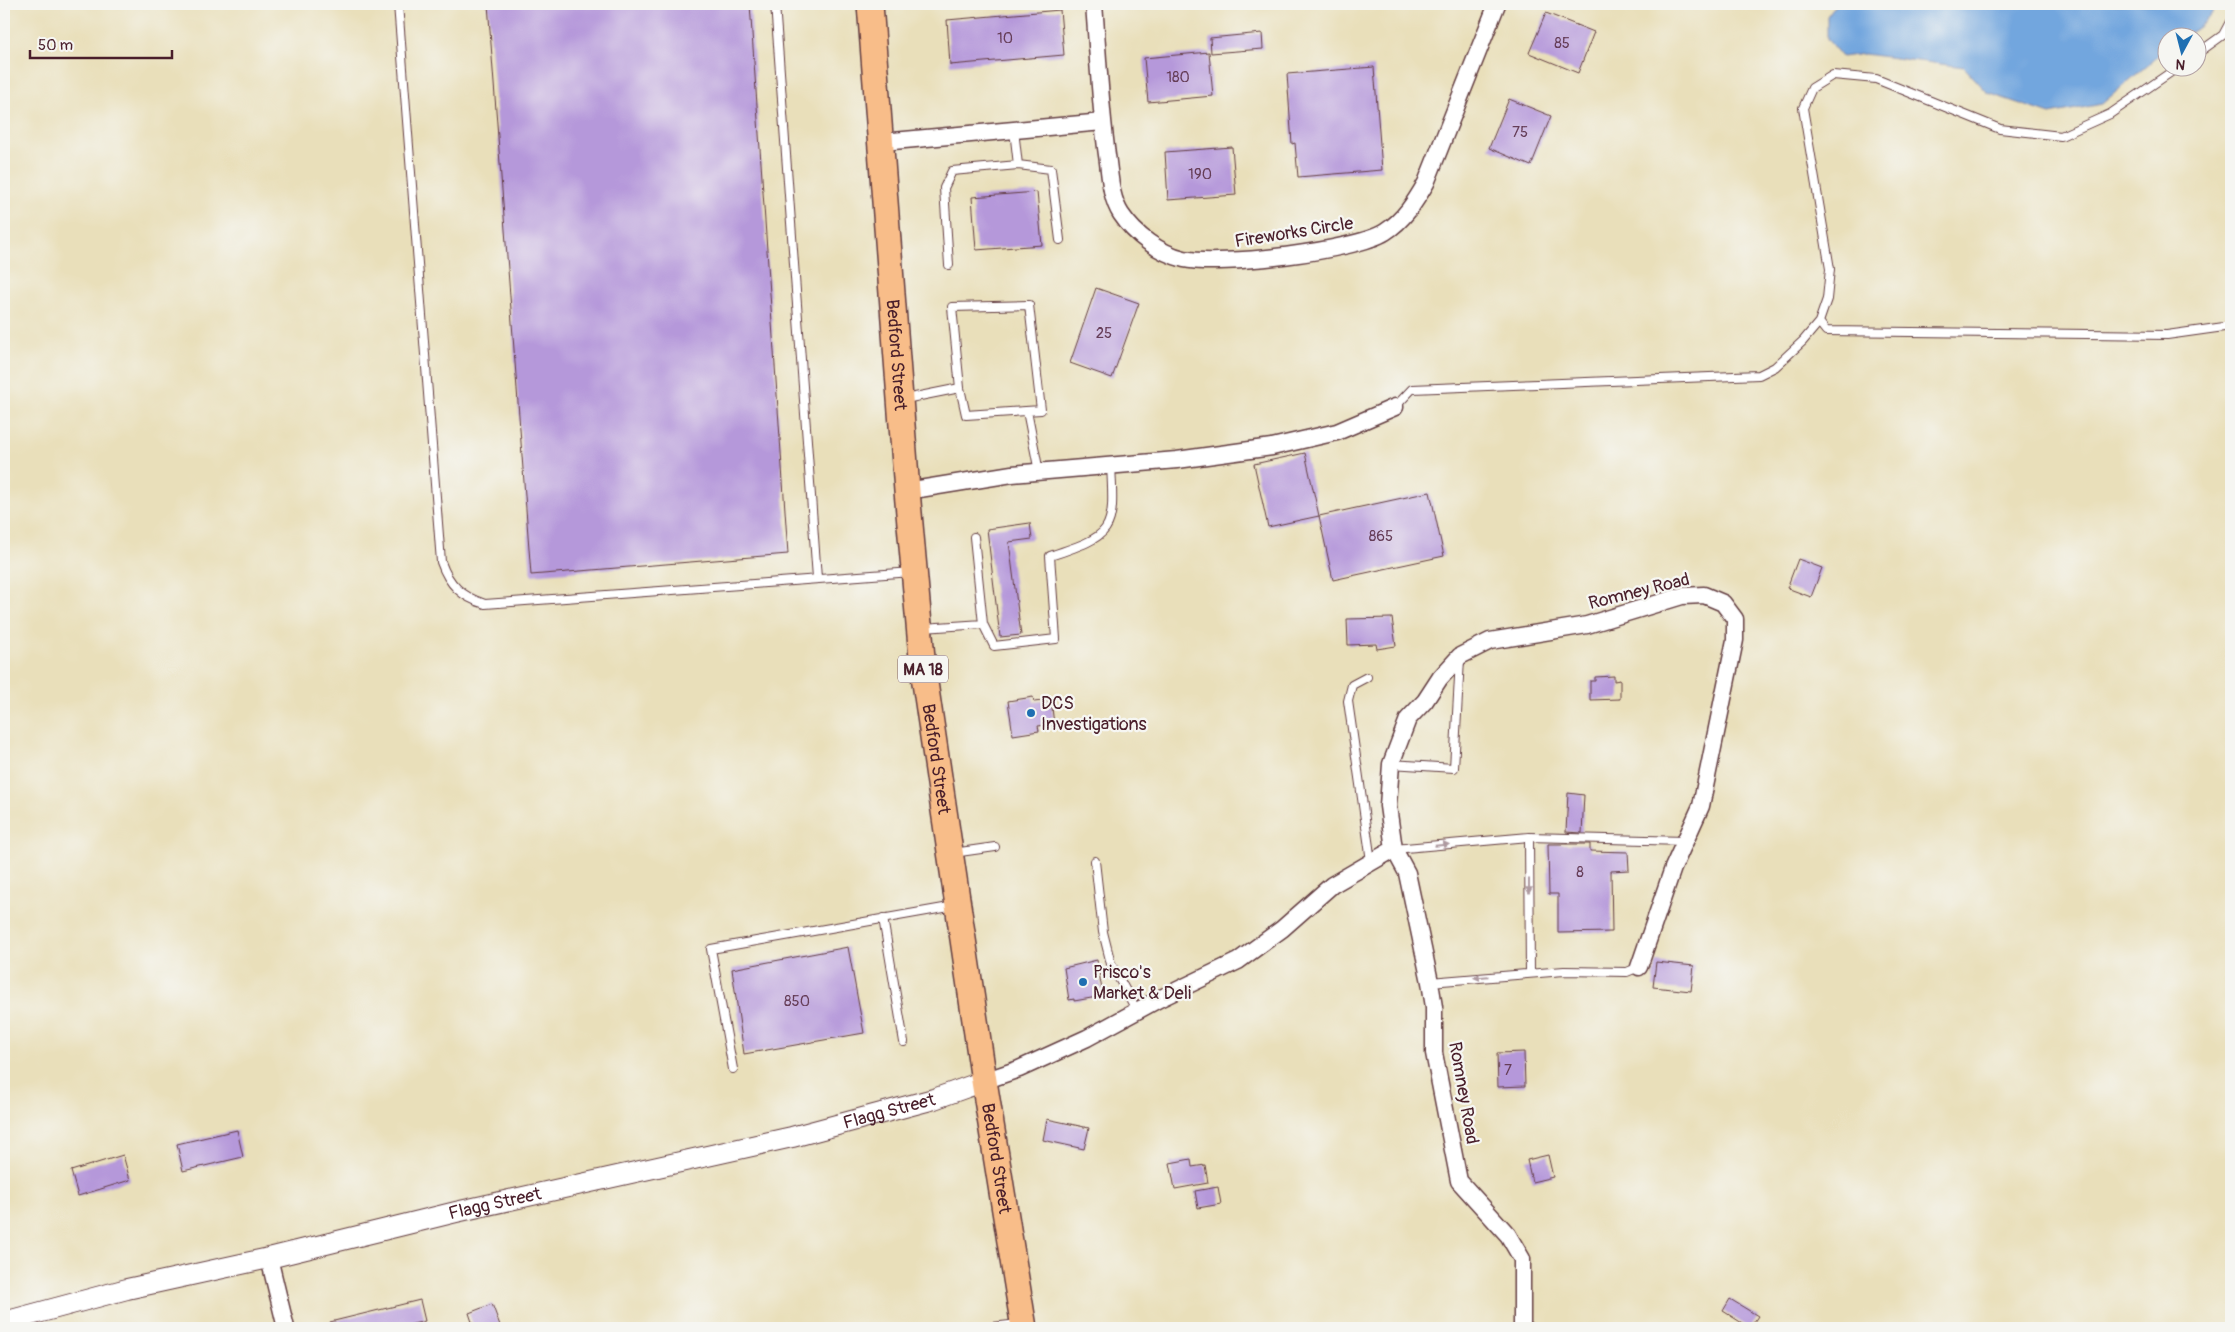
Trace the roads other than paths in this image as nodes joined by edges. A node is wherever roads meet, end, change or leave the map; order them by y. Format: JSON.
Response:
{"nodes":[{"id":1,"x":398,"y":4,"type":"edge"},
{"id":2,"x":774,"y":4,"type":"edge"},
{"id":3,"x":870,"y":4,"type":"edge"},
{"id":4,"x":1094,"y":4,"type":"edge"},
{"id":5,"x":1497,"y":4,"type":"edge"},
{"id":6,"x":2231,"y":20,"type":"edge"},
{"id":7,"x":2208,"y":46,"type":"edge"},
{"id":8,"x":2162,"y":78,"type":"edge"},
{"id":9,"x":1103,"y":122,"type":"junction"},
{"id":10,"x":1014,"y":130,"type":"junction"},
{"id":11,"x":882,"y":142,"type":"junction"},
{"id":12,"x":1018,"y":165,"type":"junction"},
{"id":13,"x":1060,"y":240,"type":"dead end"},
{"id":14,"x":949,"y":265,"type":"dead end"},
{"id":15,"x":1819,"y":322,"type":"junction"},
{"id":16,"x":2231,"y":326,"type":"edge"},
{"id":17,"x":960,"y":388,"type":"junction"},
{"id":18,"x":900,"y":400,"type":"junction"},
{"id":19,"x":1395,"y":407,"type":"joint"},
{"id":20,"x":1027,"y":411,"type":"junction"},
{"id":21,"x":1111,"y":466,"type":"junction"},
{"id":22,"x":1039,"y":472,"type":"junction"},
{"id":23,"x":907,"y":491,"type":"junction"},
{"id":24,"x":974,"y":537,"type":"dead end"},
{"id":25,"x":914,"y":572,"type":"junction"},
{"id":26,"x":817,"y":578,"type":"junction"},
{"id":27,"x":983,"y":624,"type":"junction"},
{"id":28,"x":919,"y":628,"type":"junction"},
{"id":29,"x":1460,"y":656,"type":"junction"},
{"id":30,"x":1367,"y":677,"type":"dead end"},
{"id":31,"x":1391,"y":764,"type":"junction"},
{"id":32,"x":1529,"y":837,"type":"junction"},
{"id":33,"x":1685,"y":841,"type":"junction"},
{"id":34,"x":995,"y":847,"type":"dead end"},
{"id":35,"x":1394,"y":849,"type":"junction"},
{"id":36,"x":949,"y":854,"type":"junction"},
{"id":37,"x":1095,"y":861,"type":"dead end"},
{"id":38,"x":1371,"y":862,"type":"junction"},
{"id":39,"x":957,"y":905,"type":"junction"},
{"id":40,"x":884,"y":918,"type":"junction"},
{"id":41,"x":1639,"y":967,"type":"joint"},
{"id":42,"x":1530,"y":973,"type":"junction"},
{"id":43,"x":1430,"y":982,"type":"junction"},
{"id":44,"x":1137,"y":1011,"type":"junction"},
{"id":45,"x":904,"y":1042,"type":"dead end"},
{"id":46,"x":733,"y":1069,"type":"dead end"},
{"id":47,"x":984,"y":1081,"type":"junction"},
{"id":48,"x":269,"y":1258,"type":"junction"},
{"id":49,"x":4,"y":1322,"type":"edge"},
{"id":50,"x":1024,"y":1326,"type":"edge"},
{"id":51,"x":286,"y":1328,"type":"edge"},
{"id":52,"x":983,"y":1328,"type":"edge"},
{"id":53,"x":1522,"y":1328,"type":"edge"}],
"edges":[{"from":1,"to":26,"type":"lane"},
{"from":2,"to":26,"type":"lane"},
{"from":3,"to":11,"type":"main road","name":"Bedford Street","number":"MA 18"},
{"from":4,"to":9,"type":"street","name":"Fireworks Circle"},
{"from":5,"to":9,"type":"street","name":"Fireworks Circle"},
{"from":6,"to":7,"type":"lane"},
{"from":8,"to":15,"type":"lane"},
{"from":9,"to":10,"type":"street"},
{"from":10,"to":11,"type":"street"},
{"from":10,"to":12,"type":"lane"},
{"from":11,"to":18,"type":"main road","name":"Bedford Street","number":"MA 18"},
{"from":12,"to":13,"type":"lane"},
{"from":12,"to":14,"type":"lane"},
{"from":15,"to":16,"type":"lane"},
{"from":15,"to":19,"type":"lane"},
{"from":17,"to":18,"type":"lane"},
{"from":17,"to":20,"type":"lane"},
{"from":17,"to":20,"type":"lane"},
{"from":18,"to":23,"type":"main road","name":"Bedford Street","number":"MA 18"},
{"from":19,"to":21,"type":"street"},
{"from":20,"to":22,"type":"lane"},
{"from":21,"to":22,"type":"street"},
{"from":21,"to":27,"type":"lane"},
{"from":22,"to":23,"type":"street"},
{"from":23,"to":25,"type":"main road","name":"Bedford Street","number":"MA 18"},
{"from":24,"to":27,"type":"lane"},
{"from":25,"to":26,"type":"lane"},
{"from":25,"to":28,"type":"main road","name":"Bedford Street","number":"MA 18"},
{"from":27,"to":28,"type":"lane"},
{"from":28,"to":36,"type":"main road","name":"Bedford Street","number":"MA 18"},
{"from":29,"to":31,"type":"street","name":"Romney Road"},
{"from":29,"to":31,"type":"lane"},
{"from":29,"to":33,"type":"street","name":"Romney Road"},
{"from":30,"to":38,"type":"lane"},
{"from":31,"to":35,"type":"street","name":"Romney Road"},
{"from":32,"to":33,"type":"lane"},
{"from":35,"to":32,"type":"lane","one_way":true},
{"from":32,"to":42,"type":"lane","one_way":true},
{"from":33,"to":41,"type":"street","name":"Romney Road"},
{"from":34,"to":36,"type":"lane"},
{"from":35,"to":38,"type":"street"},
{"from":35,"to":43,"type":"street","name":"Romney Road"},
{"from":36,"to":39,"type":"main road","name":"Bedford Street","number":"MA 18"},
{"from":37,"to":44,"type":"lane"},
{"from":38,"to":44,"type":"street"},
{"from":39,"to":40,"type":"lane"},
{"from":39,"to":47,"type":"main road","name":"Bedford Street","number":"MA 18"},
{"from":40,"to":45,"type":"lane"},
{"from":40,"to":46,"type":"lane"},
{"from":41,"to":42,"type":"lane"},
{"from":42,"to":43,"type":"lane","one_way":true},
{"from":43,"to":53,"type":"street","name":"Romney Road"},
{"from":44,"to":47,"type":"street"},
{"from":47,"to":48,"type":"street","name":"Flagg Street"},
{"from":47,"to":50,"type":"main road","name":"Bedford Street","number":"MA 18"},
{"from":48,"to":49,"type":"street","name":"Flagg Street"},
{"from":48,"to":51,"type":"street"},
{"from":50,"to":52,"type":"lane"}]}
